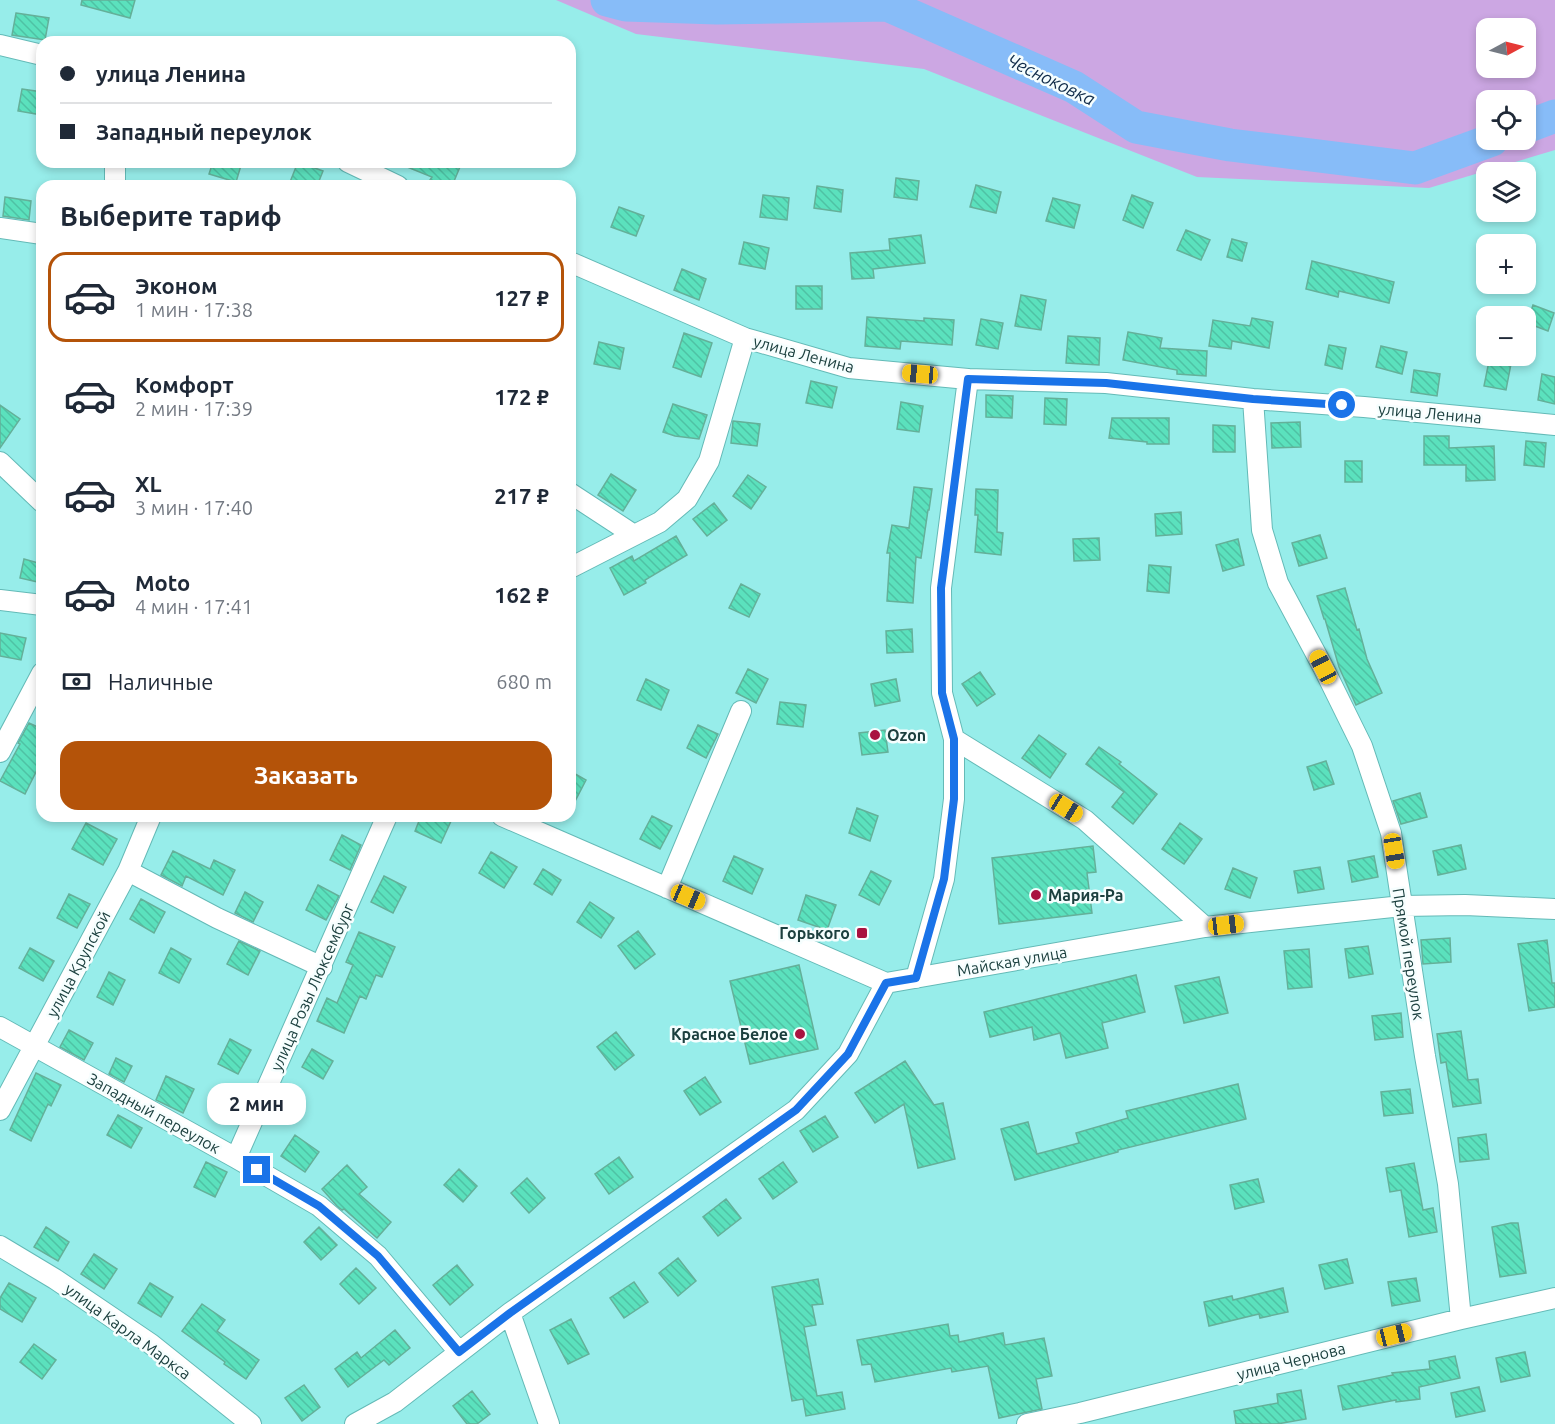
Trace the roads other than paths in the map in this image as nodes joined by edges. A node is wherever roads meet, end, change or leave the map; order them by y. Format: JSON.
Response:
{"nodes":[{"id":1,"x":0,"y":45,"type":"edge"},
{"id":2,"x":36,"y":54,"type":"edge"},
{"id":3,"x":360,"y":168,"type":"edge"},
{"id":4,"x":386,"y":180,"type":"edge"},
{"id":5,"x":0,"y":228,"type":"edge"},
{"id":6,"x":36,"y":233,"type":"edge"},
{"id":7,"x":576,"y":265,"type":"edge"},
{"id":8,"x":745,"y":338,"type":"junction"},
{"id":9,"x":968,"y":379,"type":"junction"},
{"id":10,"x":1253,"y":399,"type":"junction"},
{"id":11,"x":1555,"y":425,"type":"edge"},
{"id":12,"x":0,"y":462,"type":"edge"},
{"id":13,"x":36,"y":496,"type":"edge"},
{"id":14,"x":576,"y":497,"type":"edge"},
{"id":15,"x":634,"y":535,"type":"junction"},
{"id":16,"x":576,"y":565,"type":"edge"},
{"id":17,"x":0,"y":600,"type":"edge"},
{"id":18,"x":36,"y":604,"type":"edge"},
{"id":19,"x":36,"y":684,"type":"edge"},
{"id":20,"x":741,"y":711,"type":"dead end"},
{"id":21,"x":954,"y":739,"type":"junction"},
{"id":22,"x":0,"y":752,"type":"edge"},
{"id":23,"x":148,"y":822,"type":"edge"},
{"id":24,"x":384,"y":822,"type":"edge"},
{"id":25,"x":516,"y":822,"type":"edge"},
{"id":26,"x":128,"y":871,"type":"junction"},
{"id":27,"x":667,"y":888,"type":"junction"},
{"id":28,"x":1402,"y":906,"type":"junction"},
{"id":29,"x":1555,"y":909,"type":"edge"},
{"id":30,"x":1205,"y":927,"type":"junction"},
{"id":31,"x":322,"y":968,"type":"junction"},
{"id":32,"x":916,"y":978,"type":"junction"},
{"id":33,"x":886,"y":983,"type":"junction"},
{"id":34,"x":0,"y":1026,"type":"edge"},
{"id":35,"x":34,"y":1046,"type":"junction"},
{"id":36,"x":0,"y":1110,"type":"edge"},
{"id":37,"x":236,"y":1158,"type":"junction"},
{"id":38,"x":0,"y":1246,"type":"edge"},
{"id":39,"x":1555,"y":1298,"type":"edge"},
{"id":40,"x":510,"y":1313,"type":"junction"},
{"id":41,"x":1461,"y":1319,"type":"junction"},
{"id":42,"x":459,"y":1352,"type":"junction"},
{"id":43,"x":1081,"y":1419,"type":"edge"},
{"id":44,"x":251,"y":1424,"type":"edge"},
{"id":45,"x":355,"y":1424,"type":"edge"},
{"id":46,"x":549,"y":1424,"type":"edge"},
{"id":47,"x":1027,"y":1424,"type":"edge"}],
"edges":[{"from":1,"to":2,"type":"street"},
{"from":3,"to":4,"type":"street"},
{"from":5,"to":6,"type":"street"},
{"from":7,"to":8,"type":"street","name":"улица Ленина"},
{"from":8,"to":9,"type":"street","name":"улица Ленина"},
{"from":8,"to":15,"type":"street"},
{"from":9,"to":10,"type":"street","name":"улица Ленина"},
{"from":9,"to":21,"type":"street"},
{"from":10,"to":11,"type":"street","name":"улица Ленина"},
{"from":10,"to":28,"type":"street","name":"Прямой переулок"},
{"from":12,"to":13,"type":"street"},
{"from":14,"to":15,"type":"street"},
{"from":15,"to":16,"type":"street"},
{"from":17,"to":18,"type":"street"},
{"from":19,"to":22,"type":"street"},
{"from":20,"to":27,"type":"street"},
{"from":21,"to":30,"type":"street"},
{"from":21,"to":32,"type":"street"},
{"from":23,"to":26,"type":"street","name":"улица Крупской"},
{"from":24,"to":31,"type":"street","name":"улица Розы Люксембург"},
{"from":25,"to":27,"type":"street"},
{"from":26,"to":31,"type":"street"},
{"from":26,"to":35,"type":"street","name":"улица Крупской"},
{"from":27,"to":33,"type":"street"},
{"from":28,"to":29,"type":"street","name":"Майская улица"},
{"from":28,"to":30,"type":"street","name":"Майская улица"},
{"from":28,"to":41,"type":"street","name":"Прямой переулок"},
{"from":30,"to":32,"type":"street","name":"Майская улица"},
{"from":31,"to":37,"type":"street","name":"улица Розы Люксембург"},
{"from":32,"to":33,"type":"street","name":"Майская улица"},
{"from":33,"to":40,"type":"street"},
{"from":34,"to":35,"type":"street","name":"Западный переулок"},
{"from":35,"to":36,"type":"street","name":"улица Крупской"},
{"from":35,"to":37,"type":"street","name":"Западный переулок"},
{"from":37,"to":42,"type":"street","name":"Западный переулок"},
{"from":38,"to":44,"type":"street","name":"улица Карла Маркса"},
{"from":39,"to":41,"type":"street","name":"улица Чернова"},
{"from":40,"to":42,"type":"street"},
{"from":40,"to":46,"type":"street"},
{"from":41,"to":43,"type":"street","name":"улица Чернова"},
{"from":42,"to":45,"type":"street"},
{"from":43,"to":47,"type":"street","name":"улица Чернова"}]}
